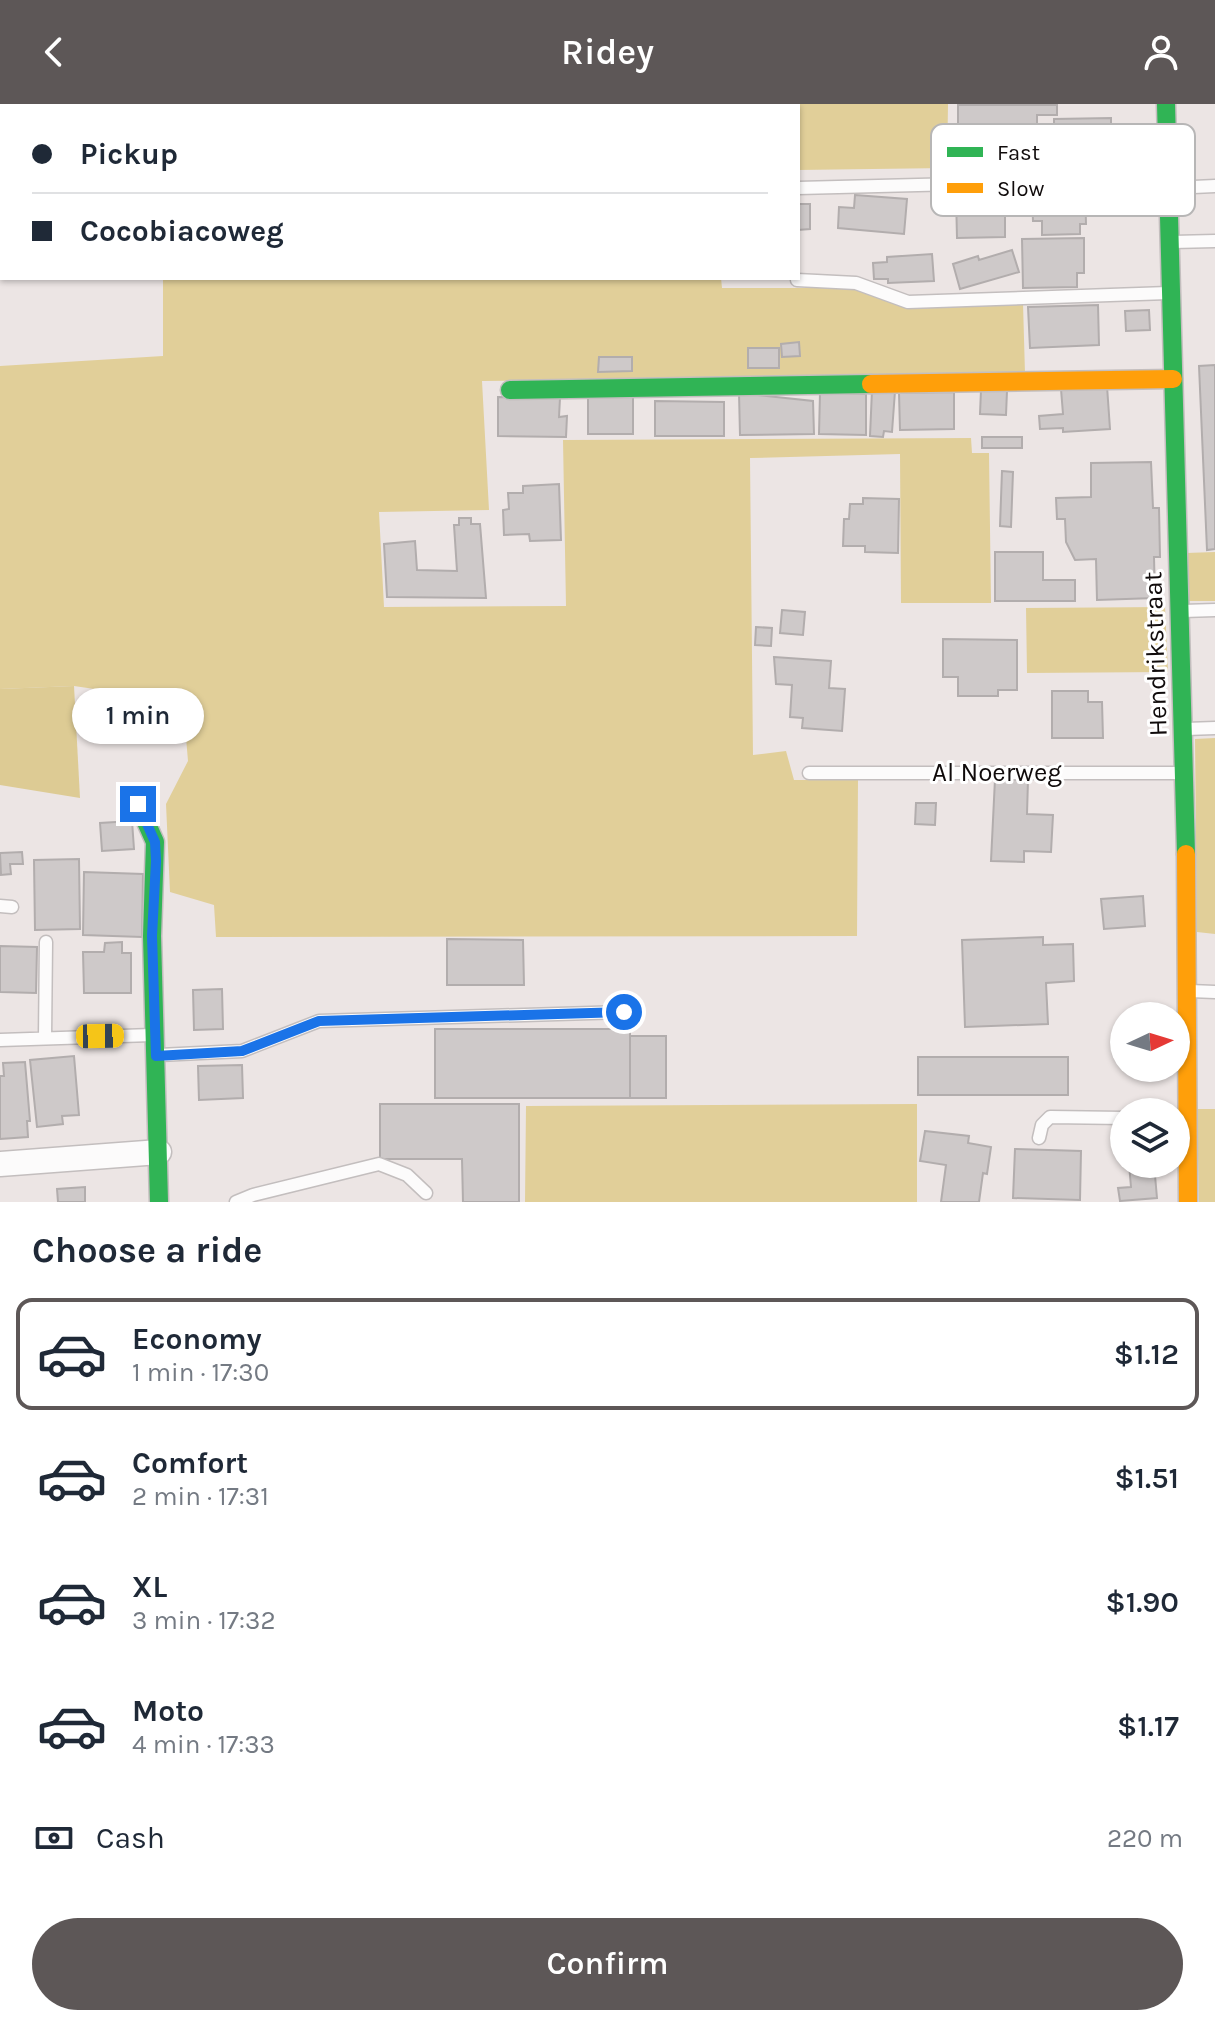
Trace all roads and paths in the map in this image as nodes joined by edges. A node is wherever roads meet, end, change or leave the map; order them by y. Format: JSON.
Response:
{"nodes":[{"id":1,"x":1166,"y":104,"type":"edge"},
{"id":2,"x":1167,"y":124,"type":"edge"},
{"id":3,"x":1195,"y":185,"type":"edge"},
{"id":4,"x":931,"y":186,"type":"edge"},
{"id":5,"x":1215,"y":186,"type":"edge"},
{"id":6,"x":800,"y":188,"type":"edge"},
{"id":7,"x":1169,"y":216,"type":"edge"},
{"id":8,"x":1215,"y":241,"type":"edge"},
{"id":9,"x":1170,"y":242,"type":"junction"},
{"id":10,"x":797,"y":280,"type":"dead end"},
{"id":11,"x":1171,"y":293,"type":"junction"},
{"id":12,"x":1173,"y":379,"type":"junction"},
{"id":13,"x":510,"y":390,"type":"dead end"},
{"id":14,"x":1215,"y":610,"type":"edge"},
{"id":15,"x":1180,"y":611,"type":"junction"},
{"id":16,"x":1215,"y":728,"type":"edge"},
{"id":17,"x":1184,"y":729,"type":"junction"},
{"id":18,"x":809,"y":773,"type":"dead end"},
{"id":19,"x":1185,"y":773,"type":"junction"},
{"id":20,"x":138,"y":804,"type":"dead end"},
{"id":21,"x":46,"y":942,"type":"dead end"},
{"id":22,"x":1187,"y":991,"type":"junction"},
{"id":23,"x":1215,"y":992,"type":"edge"},
{"id":24,"x":624,"y":1012,"type":"dead end"},
{"id":25,"x":155,"y":1035,"type":"junction"},
{"id":26,"x":45,"y":1038,"type":"junction"},
{"id":27,"x":0,"y":1040,"type":"edge"},
{"id":28,"x":156,"y":1056,"type":"junction"},
{"id":29,"x":1183,"y":1098,"type":"edge"},
{"id":30,"x":1110,"y":1118,"type":"edge"},
{"id":31,"x":1039,"y":1138,"type":"dead end"},
{"id":32,"x":159,"y":1152,"type":"junction"},
{"id":33,"x":0,"y":1164,"type":"edge"},
{"id":34,"x":1186,"y":1178,"type":"edge"},
{"id":35,"x":426,"y":1193,"type":"dead end"},
{"id":36,"x":159,"y":1202,"type":"edge"},
{"id":37,"x":236,"y":1202,"type":"edge"},
{"id":38,"x":1188,"y":1202,"type":"edge"}],
"edges":[{"from":1,"to":2,"type":"street","name":"Hendrikstraat"},
{"from":3,"to":5,"type":"lane"},
{"from":4,"to":6,"type":"lane"},
{"from":7,"to":9,"type":"street","name":"Hendrikstraat"},
{"from":8,"to":9,"type":"lane"},
{"from":9,"to":11,"type":"street","name":"Hendrikstraat"},
{"from":10,"to":11,"type":"lane"},
{"from":11,"to":12,"type":"street","name":"Hendrikstraat"},
{"from":12,"to":13,"type":"street"},
{"from":12,"to":15,"type":"street","name":"Hendrikstraat"},
{"from":14,"to":15,"type":"lane"},
{"from":15,"to":17,"type":"street","name":"Hendrikstraat"},
{"from":16,"to":17,"type":"lane"},
{"from":17,"to":19,"type":"street","name":"Hendrikstraat"},
{"from":18,"to":19,"type":"lane","name":"Al Noerweg"},
{"from":19,"to":22,"type":"street","name":"Hendrikstraat"},
{"from":20,"to":25,"type":"street"},
{"from":21,"to":26,"type":"lane"},
{"from":22,"to":23,"type":"lane"},
{"from":22,"to":29,"type":"street","name":"Hendrikstraat"},
{"from":24,"to":28,"type":"lane"},
{"from":25,"to":26,"type":"lane"},
{"from":25,"to":28,"type":"street"},
{"from":26,"to":27,"type":"lane"},
{"from":28,"to":32,"type":"street"},
{"from":30,"to":31,"type":"lane"},
{"from":32,"to":33,"type":"street"},
{"from":32,"to":36,"type":"street"},
{"from":34,"to":38,"type":"street","name":"Hendrikstraat"},
{"from":35,"to":37,"type":"lane"}]}
